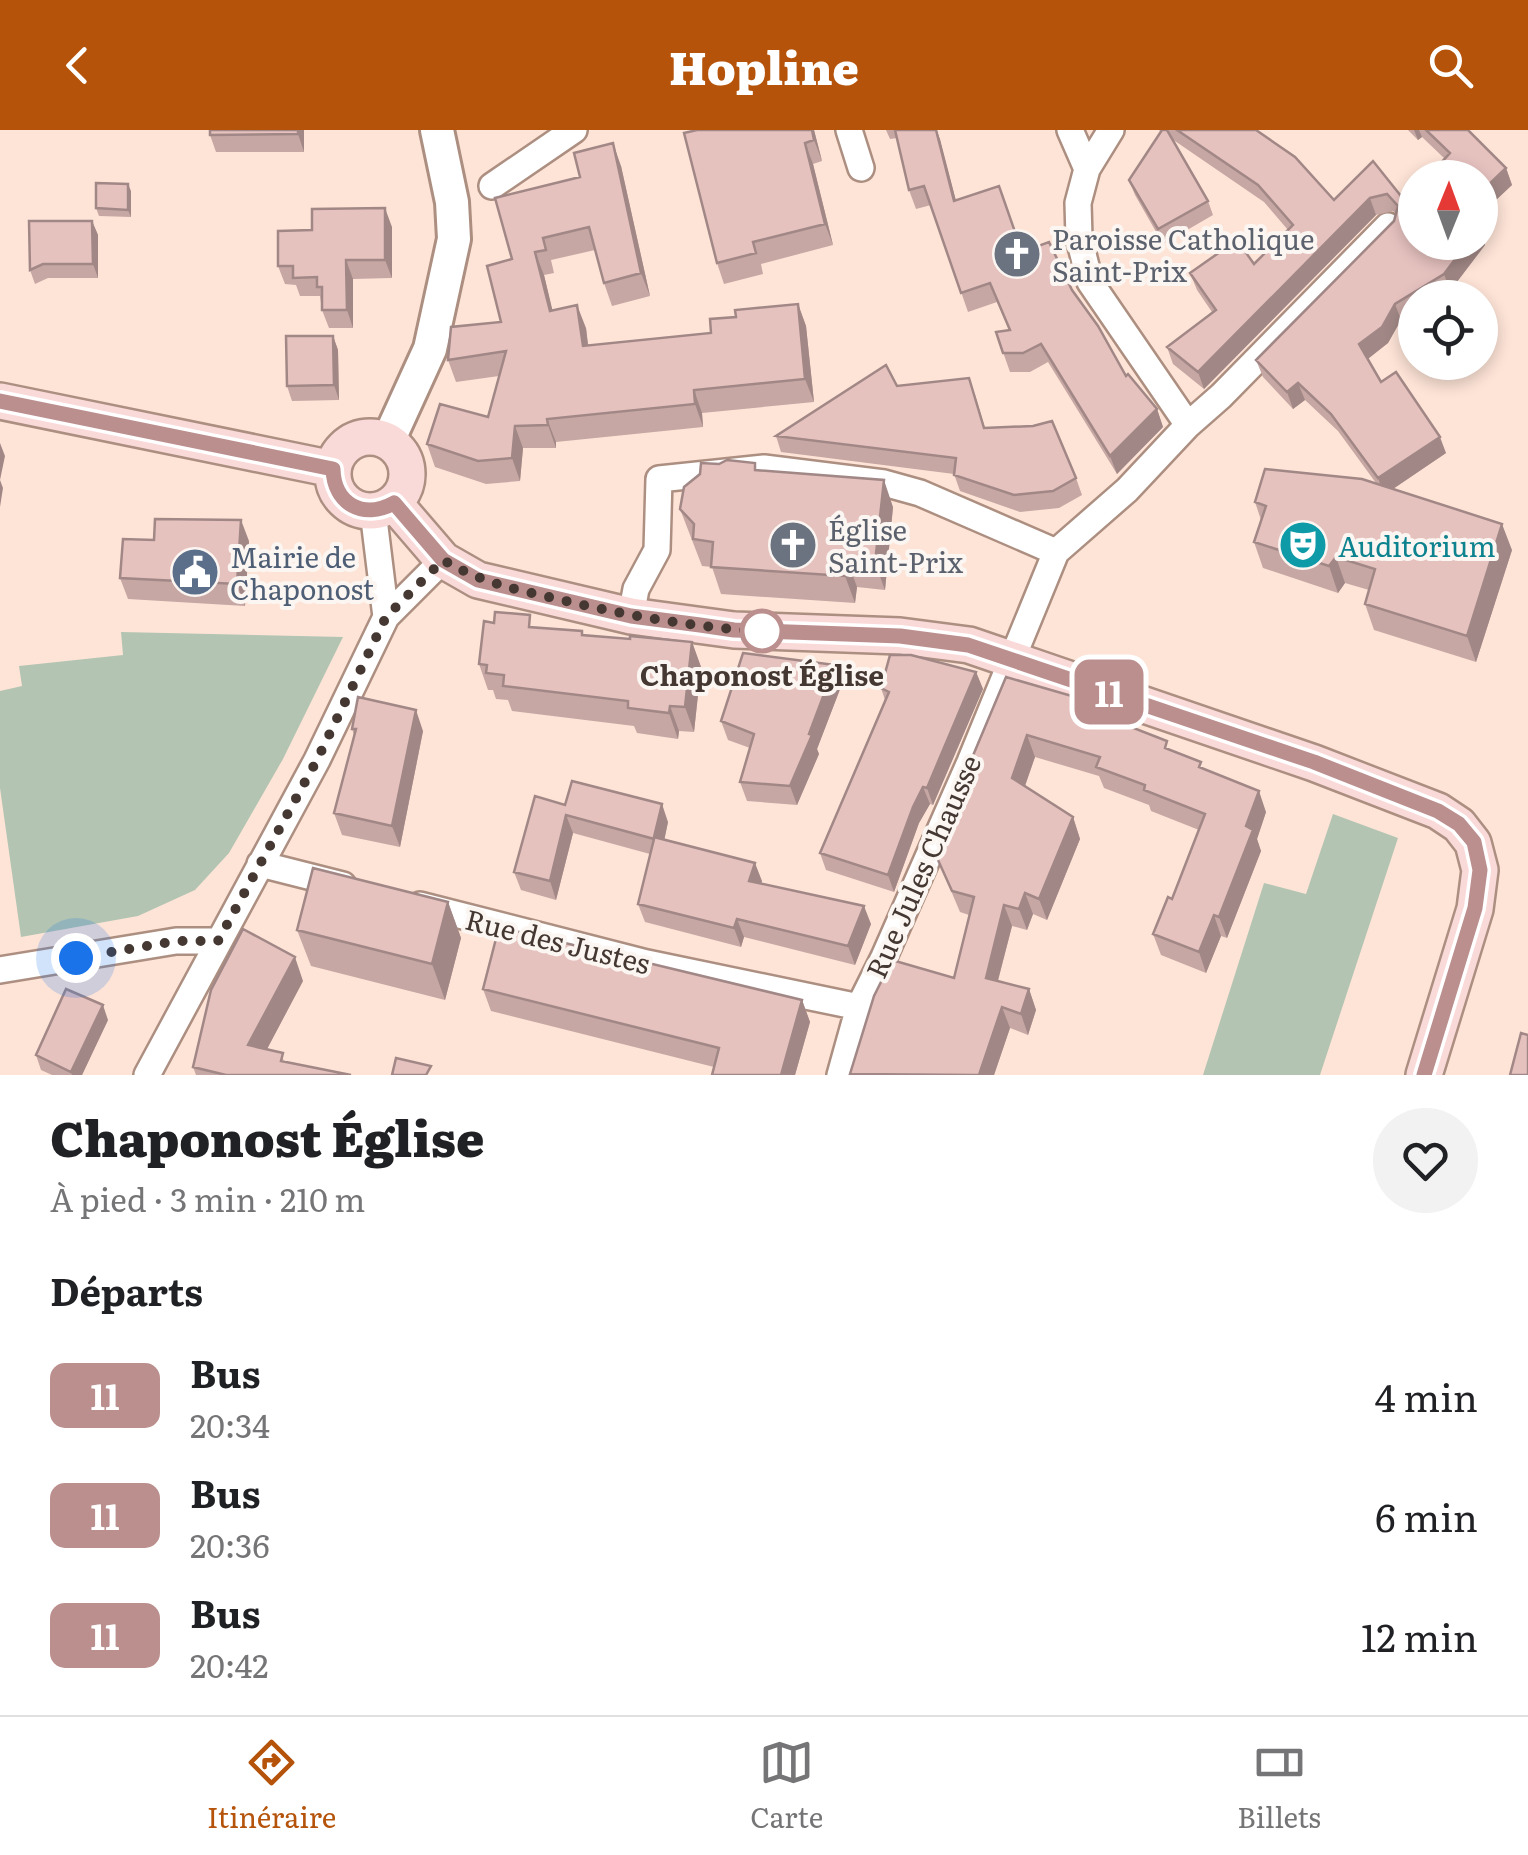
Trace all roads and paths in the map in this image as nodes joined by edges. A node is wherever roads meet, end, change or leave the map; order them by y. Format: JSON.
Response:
{"nodes":[{"id":1,"x":437,"y":130,"type":"edge"},
{"id":2,"x":574,"y":130,"type":"edge"},
{"id":3,"x":849,"y":130,"type":"edge"},
{"id":4,"x":1070,"y":130,"type":"edge"},
{"id":5,"x":1112,"y":130,"type":"edge"},
{"id":6,"x":862,"y":168,"type":"dead end"},
{"id":7,"x":1086,"y":170,"type":"junction"},
{"id":8,"x":492,"y":186,"type":"dead end"},
{"id":9,"x":1388,"y":226,"type":"edge"},
{"id":10,"x":0,"y":402,"type":"edge"},
{"id":11,"x":1188,"y":425,"type":"junction"},
{"id":12,"x":388,"y":441,"type":"junction"},
{"id":13,"x":333,"y":469,"type":"junction"},
{"id":14,"x":383,"y":507,"type":"junction"},
{"id":15,"x":1056,"y":552,"type":"junction"},
{"id":16,"x":443,"y":560,"type":"junction"},
{"id":17,"x":631,"y":616,"type":"junction"},
{"id":18,"x":386,"y":617,"type":"junction"},
{"id":19,"x":1010,"y":658,"type":"junction"},
{"id":20,"x":260,"y":864,"type":"junction"},
{"id":21,"x":364,"y":890,"type":"edge"},
{"id":22,"x":400,"y":900,"type":"edge"},
{"id":23,"x":218,"y":941,"type":"junction"},
{"id":24,"x":0,"y":970,"type":"edge"},
{"id":25,"x":858,"y":1006,"type":"junction"},
{"id":26,"x":147,"y":1075,"type":"edge"},
{"id":27,"x":840,"y":1075,"type":"edge"},
{"id":28,"x":1424,"y":1075,"type":"edge"}],
"edges":[{"from":1,"to":12,"type":"street"},
{"from":2,"to":8,"type":"street"},
{"from":3,"to":6,"type":"street"},
{"from":4,"to":7,"type":"street"},
{"from":5,"to":7,"type":"street"},
{"from":7,"to":11,"type":"street"},
{"from":9,"to":11,"type":"street"},
{"from":10,"to":13,"type":"main road"},
{"from":11,"to":15,"type":"street"},
{"from":12,"to":13,"type":"main road"},
{"from":12,"to":14,"type":"main road"},
{"from":13,"to":14,"type":"main road"},
{"from":14,"to":16,"type":"main road"},
{"from":14,"to":18,"type":"street"},
{"from":15,"to":17,"type":"street"},
{"from":15,"to":19,"type":"street","name":"Rue Jules Chausse"},
{"from":16,"to":17,"type":"main road"},
{"from":16,"to":18,"type":"street"},
{"from":17,"to":19,"type":"main road"},
{"from":18,"to":20,"type":"street"},
{"from":19,"to":25,"type":"street","name":"Rue Jules Chausse"},
{"from":19,"to":28,"type":"main road"},
{"from":20,"to":21,"type":"street"},
{"from":20,"to":23,"type":"street"},
{"from":22,"to":25,"type":"street","name":"Rue des Justes"},
{"from":23,"to":24,"type":"street"},
{"from":23,"to":26,"type":"street"},
{"from":25,"to":27,"type":"street","name":"Rue Jules Chausse"}]}
